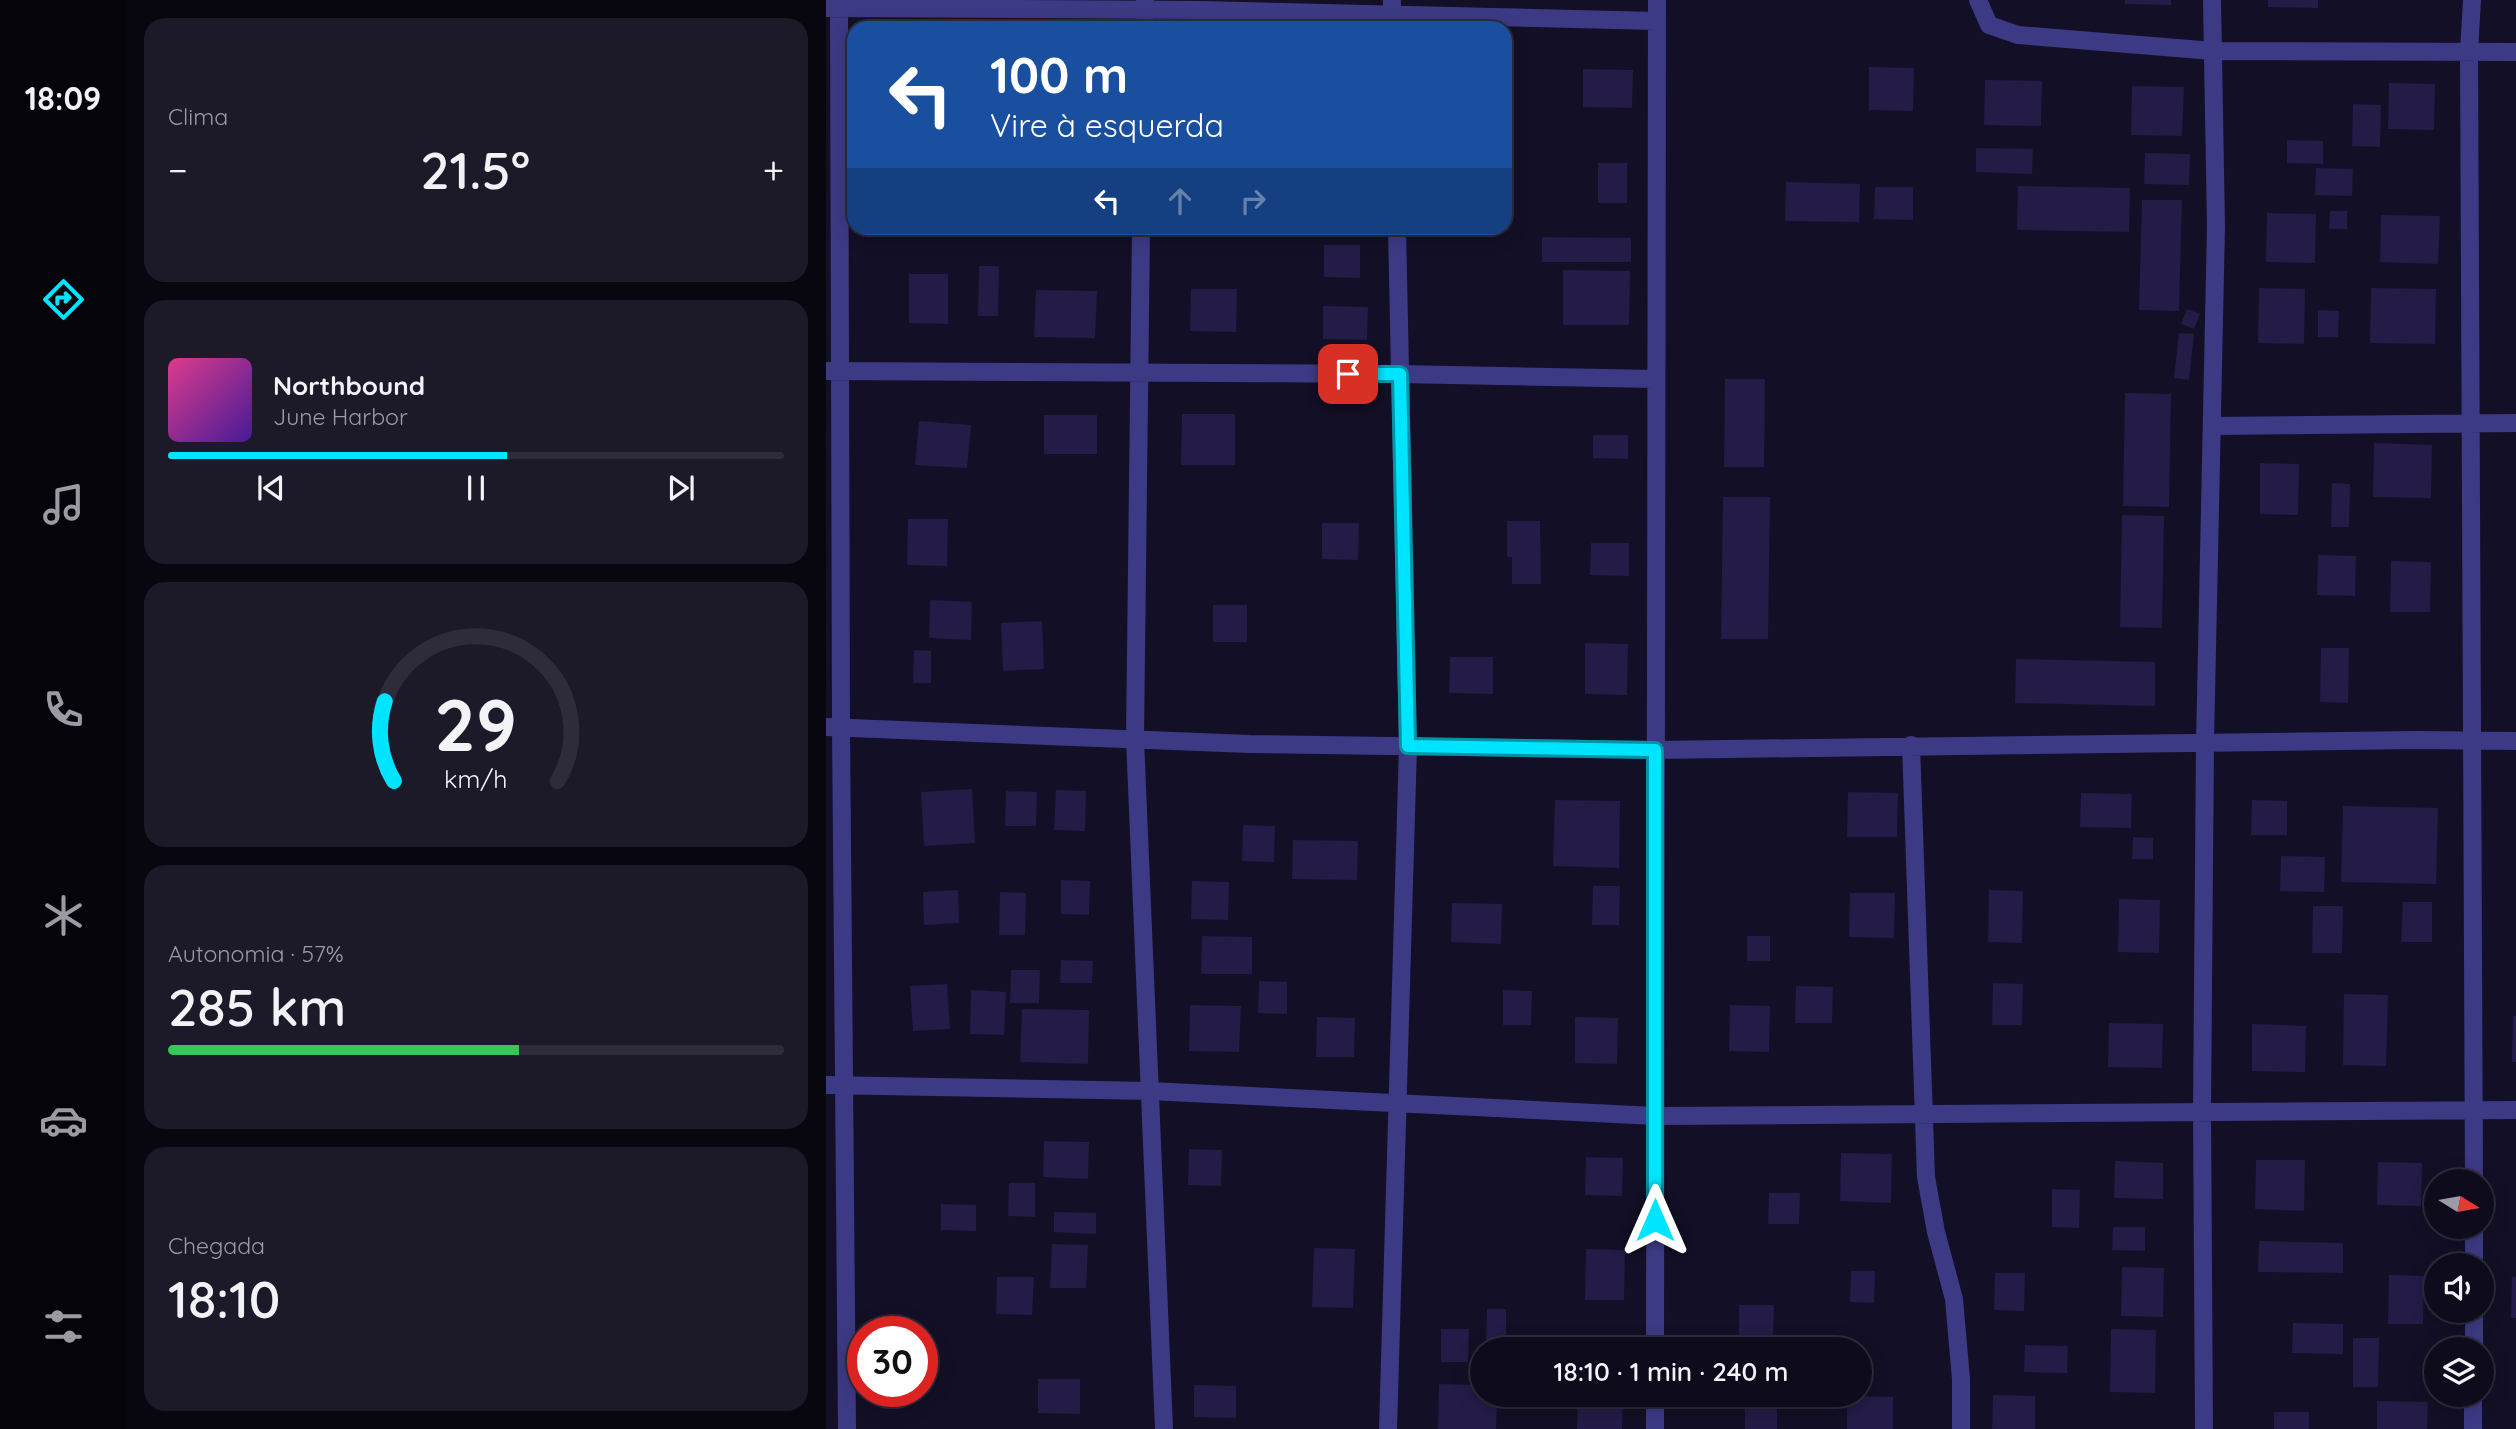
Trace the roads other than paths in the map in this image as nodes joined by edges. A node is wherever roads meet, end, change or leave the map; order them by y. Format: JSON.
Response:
{"nodes":[{"id":1,"x":1657,"y":0,"type":"edge"},
{"id":2,"x":1978,"y":0,"type":"edge"},
{"id":3,"x":2212,"y":0,"type":"edge"},
{"id":4,"x":2472,"y":0,"type":"edge"},
{"id":5,"x":1144,"y":5,"type":"edge"},
{"id":6,"x":835,"y":6,"type":"edge"},
{"id":7,"x":1392,"y":14,"type":"edge"},
{"id":8,"x":1656,"y":21,"type":"junction"},
{"id":9,"x":2213,"y":51,"type":"junction"},
{"id":10,"x":2469,"y":52,"type":"junction"},
{"id":11,"x":2516,"y":52,"type":"edge"},
{"id":12,"x":1141,"y":235,"type":"edge"},
{"id":13,"x":1397,"y":235,"type":"edge"},
{"id":14,"x":833,"y":371,"type":"edge"},
{"id":15,"x":1139,"y":374,"type":"junction"},
{"id":16,"x":1400,"y":374,"type":"junction"},
{"id":17,"x":1656,"y":379,"type":"junction"},
{"id":18,"x":2516,"y":424,"type":"edge"},
{"id":19,"x":2472,"y":425,"type":"junction"},
{"id":20,"x":2211,"y":426,"type":"junction"},
{"id":21,"x":834,"y":727,"type":"edge"},
{"id":22,"x":1135,"y":739,"type":"junction"},
{"id":23,"x":2473,"y":741,"type":"junction"},
{"id":24,"x":2516,"y":741,"type":"edge"},
{"id":25,"x":2205,"y":743,"type":"junction"},
{"id":26,"x":1408,"y":746,"type":"junction"},
{"id":27,"x":1911,"y":746,"type":"junction"},
{"id":28,"x":1655,"y":750,"type":"junction"},
{"id":29,"x":835,"y":1085,"type":"edge"},
{"id":30,"x":1150,"y":1091,"type":"junction"},
{"id":31,"x":1397,"y":1103,"type":"junction"},
{"id":32,"x":2474,"y":1109,"type":"junction"},
{"id":33,"x":2516,"y":1110,"type":"edge"},
{"id":34,"x":2202,"y":1111,"type":"junction"},
{"id":35,"x":1923,"y":1114,"type":"junction"},
{"id":36,"x":1655,"y":1116,"type":"junction"},
{"id":37,"x":2474,"y":1169,"type":"edge"},
{"id":38,"x":1655,"y":1337,"type":"edge"},
{"id":39,"x":1655,"y":1407,"type":"edge"},
{"id":40,"x":2473,"y":1407,"type":"edge"},
{"id":41,"x":847,"y":1429,"type":"edge"},
{"id":42,"x":1164,"y":1429,"type":"edge"},
{"id":43,"x":1388,"y":1429,"type":"edge"},
{"id":44,"x":1655,"y":1429,"type":"edge"},
{"id":45,"x":1961,"y":1429,"type":"edge"},
{"id":46,"x":2204,"y":1429,"type":"edge"},
{"id":47,"x":2473,"y":1429,"type":"edge"}],
"edges":[{"from":1,"to":8,"type":"street"},
{"from":2,"to":9,"type":"street"},
{"from":3,"to":9,"type":"street"},
{"from":4,"to":10,"type":"street"},
{"from":5,"to":6,"type":"street"},
{"from":5,"to":7,"type":"street"},
{"from":6,"to":14,"type":"street"},
{"from":7,"to":8,"type":"street"},
{"from":8,"to":17,"type":"street"},
{"from":9,"to":10,"type":"street"},
{"from":9,"to":20,"type":"street"},
{"from":10,"to":11,"type":"street"},
{"from":10,"to":19,"type":"street"},
{"from":12,"to":15,"type":"street"},
{"from":13,"to":16,"type":"street"},
{"from":14,"to":15,"type":"street"},
{"from":14,"to":21,"type":"street"},
{"from":15,"to":16,"type":"street"},
{"from":15,"to":22,"type":"street"},
{"from":16,"to":17,"type":"street"},
{"from":16,"to":26,"type":"street"},
{"from":17,"to":28,"type":"street"},
{"from":18,"to":19,"type":"street"},
{"from":19,"to":20,"type":"street"},
{"from":19,"to":23,"type":"street"},
{"from":20,"to":25,"type":"street"},
{"from":21,"to":22,"type":"street"},
{"from":21,"to":29,"type":"street"},
{"from":22,"to":26,"type":"street"},
{"from":22,"to":30,"type":"street"},
{"from":23,"to":24,"type":"street"},
{"from":23,"to":25,"type":"street"},
{"from":23,"to":32,"type":"street"},
{"from":25,"to":27,"type":"street"},
{"from":25,"to":34,"type":"street"},
{"from":26,"to":28,"type":"street"},
{"from":26,"to":31,"type":"street"},
{"from":27,"to":28,"type":"street"},
{"from":27,"to":35,"type":"street"},
{"from":28,"to":36,"type":"street"},
{"from":29,"to":30,"type":"street"},
{"from":29,"to":41,"type":"street"},
{"from":30,"to":31,"type":"street"},
{"from":30,"to":42,"type":"street"},
{"from":31,"to":36,"type":"street"},
{"from":31,"to":43,"type":"street"},
{"from":32,"to":33,"type":"street"},
{"from":32,"to":34,"type":"street"},
{"from":32,"to":37,"type":"street"},
{"from":34,"to":35,"type":"street"},
{"from":34,"to":46,"type":"street"},
{"from":35,"to":36,"type":"street"},
{"from":35,"to":45,"type":"street"},
{"from":36,"to":38,"type":"street"},
{"from":39,"to":44,"type":"street"},
{"from":40,"to":47,"type":"street"}]}
